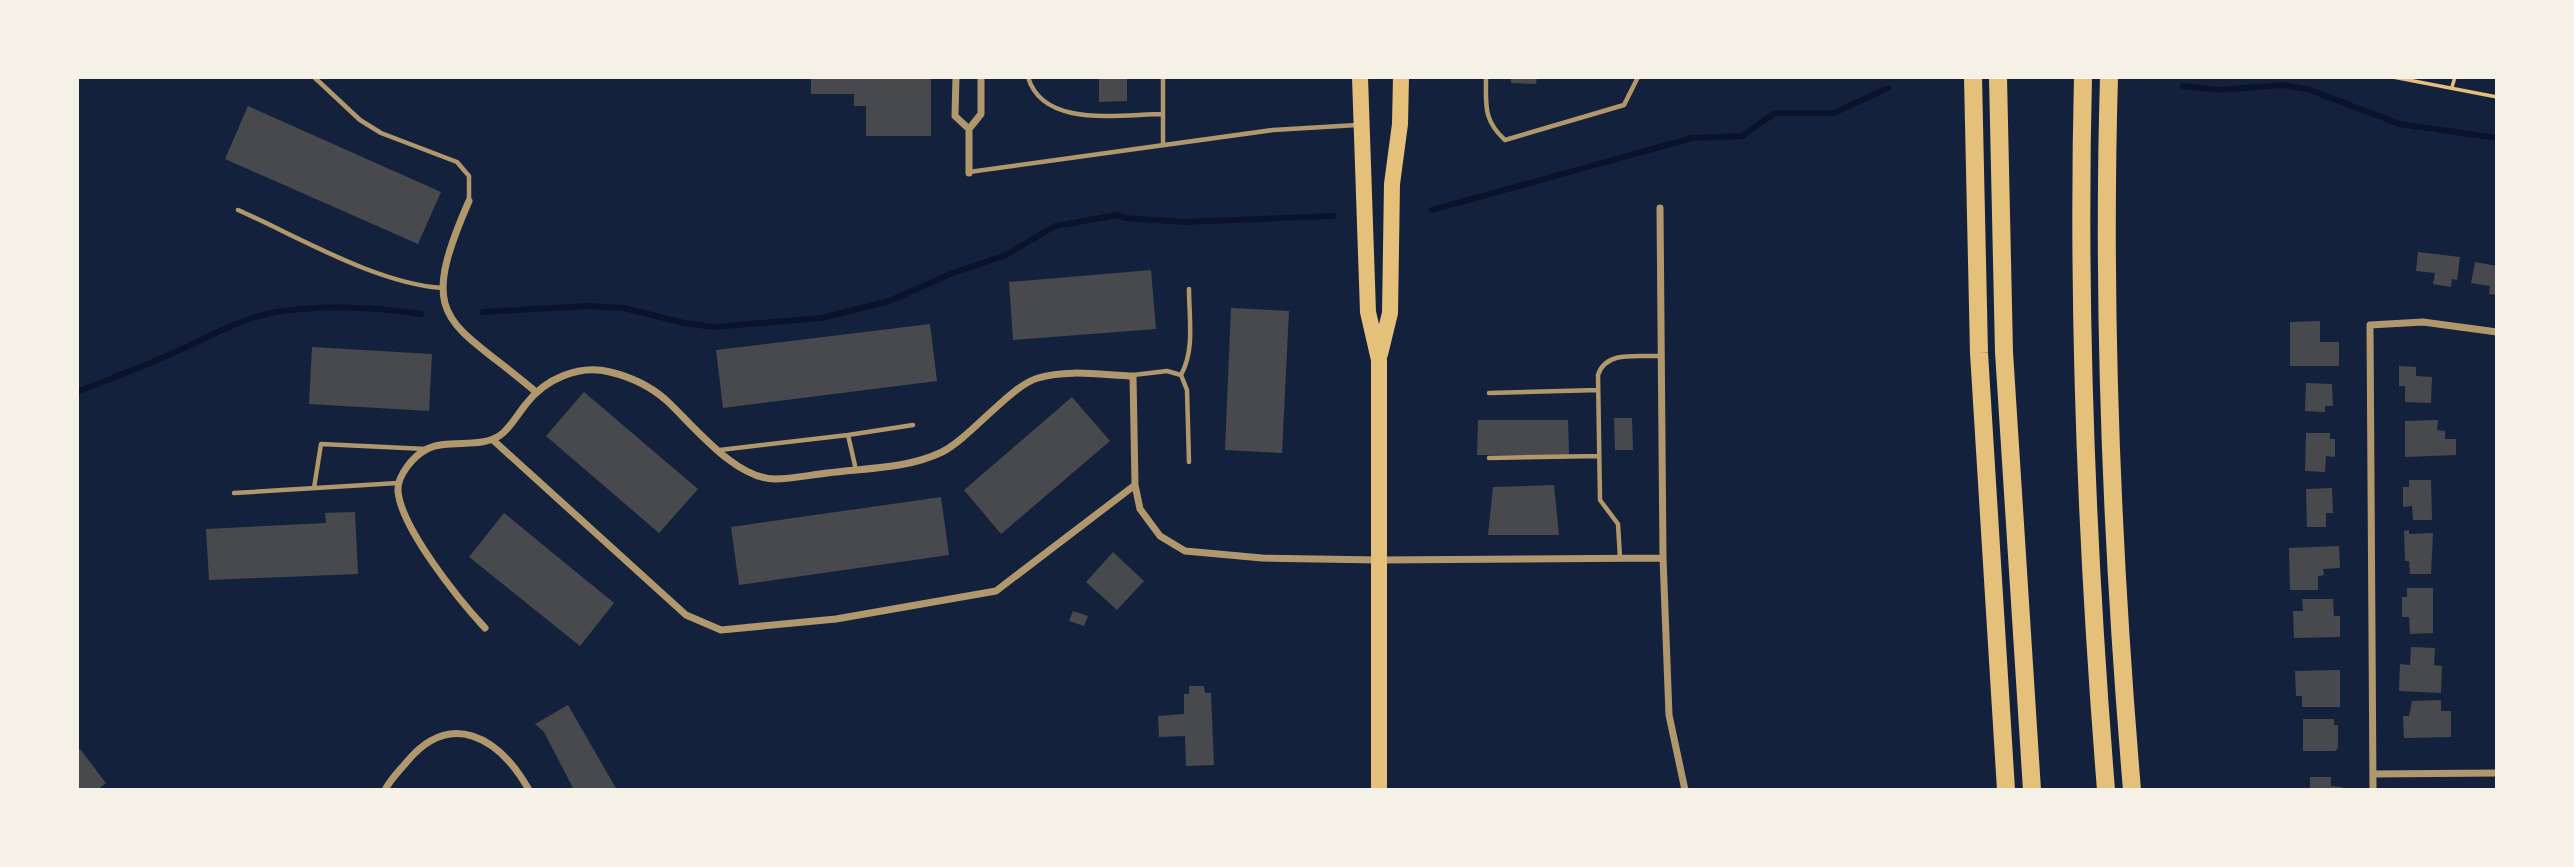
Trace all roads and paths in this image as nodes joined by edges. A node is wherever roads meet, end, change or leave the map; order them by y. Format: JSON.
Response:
{"nodes":[{"id":1,"x":314,"y":77,"type":"edge"},
{"id":2,"x":956,"y":77,"type":"edge"},
{"id":3,"x":981,"y":77,"type":"edge"},
{"id":4,"x":1028,"y":77,"type":"edge"},
{"id":5,"x":1163,"y":77,"type":"edge"},
{"id":6,"x":1360,"y":77,"type":"edge"},
{"id":7,"x":1401,"y":77,"type":"edge"},
{"id":8,"x":1486,"y":77,"type":"edge"},
{"id":9,"x":1638,"y":77,"type":"edge"},
{"id":10,"x":1973,"y":77,"type":"edge"},
{"id":11,"x":1998,"y":77,"type":"edge"},
{"id":12,"x":2083,"y":77,"type":"edge"},
{"id":13,"x":2109,"y":77,"type":"edge"},
{"id":14,"x":2393,"y":77,"type":"edge"},
{"id":15,"x":2455,"y":77,"type":"edge"},
{"id":16,"x":2452,"y":87,"type":"junction"},
{"id":17,"x":2497,"y":97,"type":"edge"},
{"id":18,"x":1163,"y":114,"type":"junction"},
{"id":19,"x":1360,"y":125,"type":"junction"},
{"id":20,"x":970,"y":129,"type":"junction"},
{"id":21,"x":1163,"y":145,"type":"junction"},
{"id":22,"x":969,"y":173,"type":"joint"},
{"id":23,"x":469,"y":201,"type":"joint"},
{"id":24,"x":1660,"y":208,"type":"dead end"},
{"id":25,"x":238,"y":210,"type":"dead end"},
{"id":26,"x":443,"y":288,"type":"junction"},
{"id":27,"x":1189,"y":289,"type":"dead end"},
{"id":28,"x":2497,"y":332,"type":"edge"},
{"id":29,"x":1661,"y":356,"type":"junction"},
{"id":30,"x":1379,"y":360,"type":"junction"},
{"id":31,"x":1181,"y":375,"type":"junction"},
{"id":32,"x":1133,"y":376,"type":"junction"},
{"id":33,"x":1598,"y":390,"type":"junction"},
{"id":34,"x":536,"y":392,"type":"junction"},
{"id":35,"x":1489,"y":393,"type":"dead end"},
{"id":36,"x":913,"y":425,"type":"dead end"},
{"id":37,"x":848,"y":435,"type":"junction"},
{"id":38,"x":493,"y":440,"type":"junction"},
{"id":39,"x":427,"y":449,"type":"junction"},
{"id":40,"x":720,"y":450,"type":"junction"},
{"id":41,"x":1599,"y":457,"type":"junction"},
{"id":42,"x":1489,"y":458,"type":"dead end"},
{"id":43,"x":1189,"y":462,"type":"dead end"},
{"id":44,"x":856,"y":470,"type":"junction"},
{"id":45,"x":399,"y":483,"type":"junction"},
{"id":46,"x":1135,"y":485,"type":"junction"},
{"id":47,"x":314,"y":488,"type":"junction"},
{"id":48,"x":234,"y":493,"type":"dead end"},
{"id":49,"x":1662,"y":558,"type":"junction"},
{"id":50,"x":1620,"y":559,"type":"junction"},
{"id":51,"x":1379,"y":560,"type":"junction"},
{"id":52,"x":485,"y":628,"type":"dead end"},
{"id":53,"x":2497,"y":773,"type":"edge"},
{"id":54,"x":2373,"y":774,"type":"junction"},
{"id":55,"x":385,"y":790,"type":"edge"},
{"id":56,"x":529,"y":790,"type":"edge"},
{"id":57,"x":1379,"y":790,"type":"edge"},
{"id":58,"x":1685,"y":790,"type":"edge"},
{"id":59,"x":2006,"y":790,"type":"edge"},
{"id":60,"x":2032,"y":790,"type":"edge"},
{"id":61,"x":2106,"y":790,"type":"edge"},
{"id":62,"x":2132,"y":790,"type":"edge"},
{"id":63,"x":2373,"y":790,"type":"edge"}],
"edges":[{"from":1,"to":23,"type":"lane"},
{"from":2,"to":20,"type":"street"},
{"from":3,"to":20,"type":"street"},
{"from":4,"to":18,"type":"lane"},
{"from":5,"to":18,"type":"lane"},
{"from":6,"to":19,"type":"main road"},
{"from":7,"to":30,"type":"main road"},
{"from":8,"to":9,"type":"lane"},
{"from":10,"to":59,"type":"highway"},
{"from":11,"to":60,"type":"highway"},
{"from":12,"to":61,"type":"highway"},
{"from":13,"to":62,"type":"highway"},
{"from":14,"to":16,"type":"path"},
{"from":15,"to":16,"type":"path"},
{"from":16,"to":17,"type":"path"},
{"from":18,"to":21,"type":"lane"},
{"from":19,"to":21,"type":"lane"},
{"from":19,"to":30,"type":"main road"},
{"from":20,"to":22,"type":"street"},
{"from":21,"to":22,"type":"lane"},
{"from":23,"to":26,"type":"street"},
{"from":24,"to":29,"type":"street"},
{"from":25,"to":26,"type":"lane"},
{"from":26,"to":34,"type":"street"},
{"from":27,"to":31,"type":"lane"},
{"from":28,"to":54,"type":"street"},
{"from":29,"to":33,"type":"lane"},
{"from":29,"to":49,"type":"street"},
{"from":30,"to":51,"type":"main road"},
{"from":31,"to":32,"type":"lane"},
{"from":31,"to":43,"type":"lane"},
{"from":32,"to":44,"type":"street"},
{"from":32,"to":46,"type":"street"},
{"from":33,"to":35,"type":"lane"},
{"from":33,"to":41,"type":"lane"},
{"from":34,"to":38,"type":"street"},
{"from":34,"to":40,"type":"street"},
{"from":36,"to":37,"type":"lane"},
{"from":37,"to":40,"type":"lane"},
{"from":37,"to":44,"type":"lane"},
{"from":38,"to":39,"type":"street"},
{"from":38,"to":46,"type":"street"},
{"from":39,"to":45,"type":"street"},
{"from":39,"to":47,"type":"lane"},
{"from":40,"to":44,"type":"street"},
{"from":41,"to":42,"type":"lane"},
{"from":41,"to":50,"type":"lane"},
{"from":45,"to":47,"type":"lane"},
{"from":45,"to":52,"type":"street"},
{"from":46,"to":51,"type":"street"},
{"from":47,"to":48,"type":"lane"},
{"from":49,"to":50,"type":"street"},
{"from":49,"to":58,"type":"street"},
{"from":50,"to":51,"type":"street"},
{"from":51,"to":57,"type":"main road"},
{"from":53,"to":54,"type":"street"},
{"from":54,"to":63,"type":"street"},
{"from":55,"to":56,"type":"street"}]}
